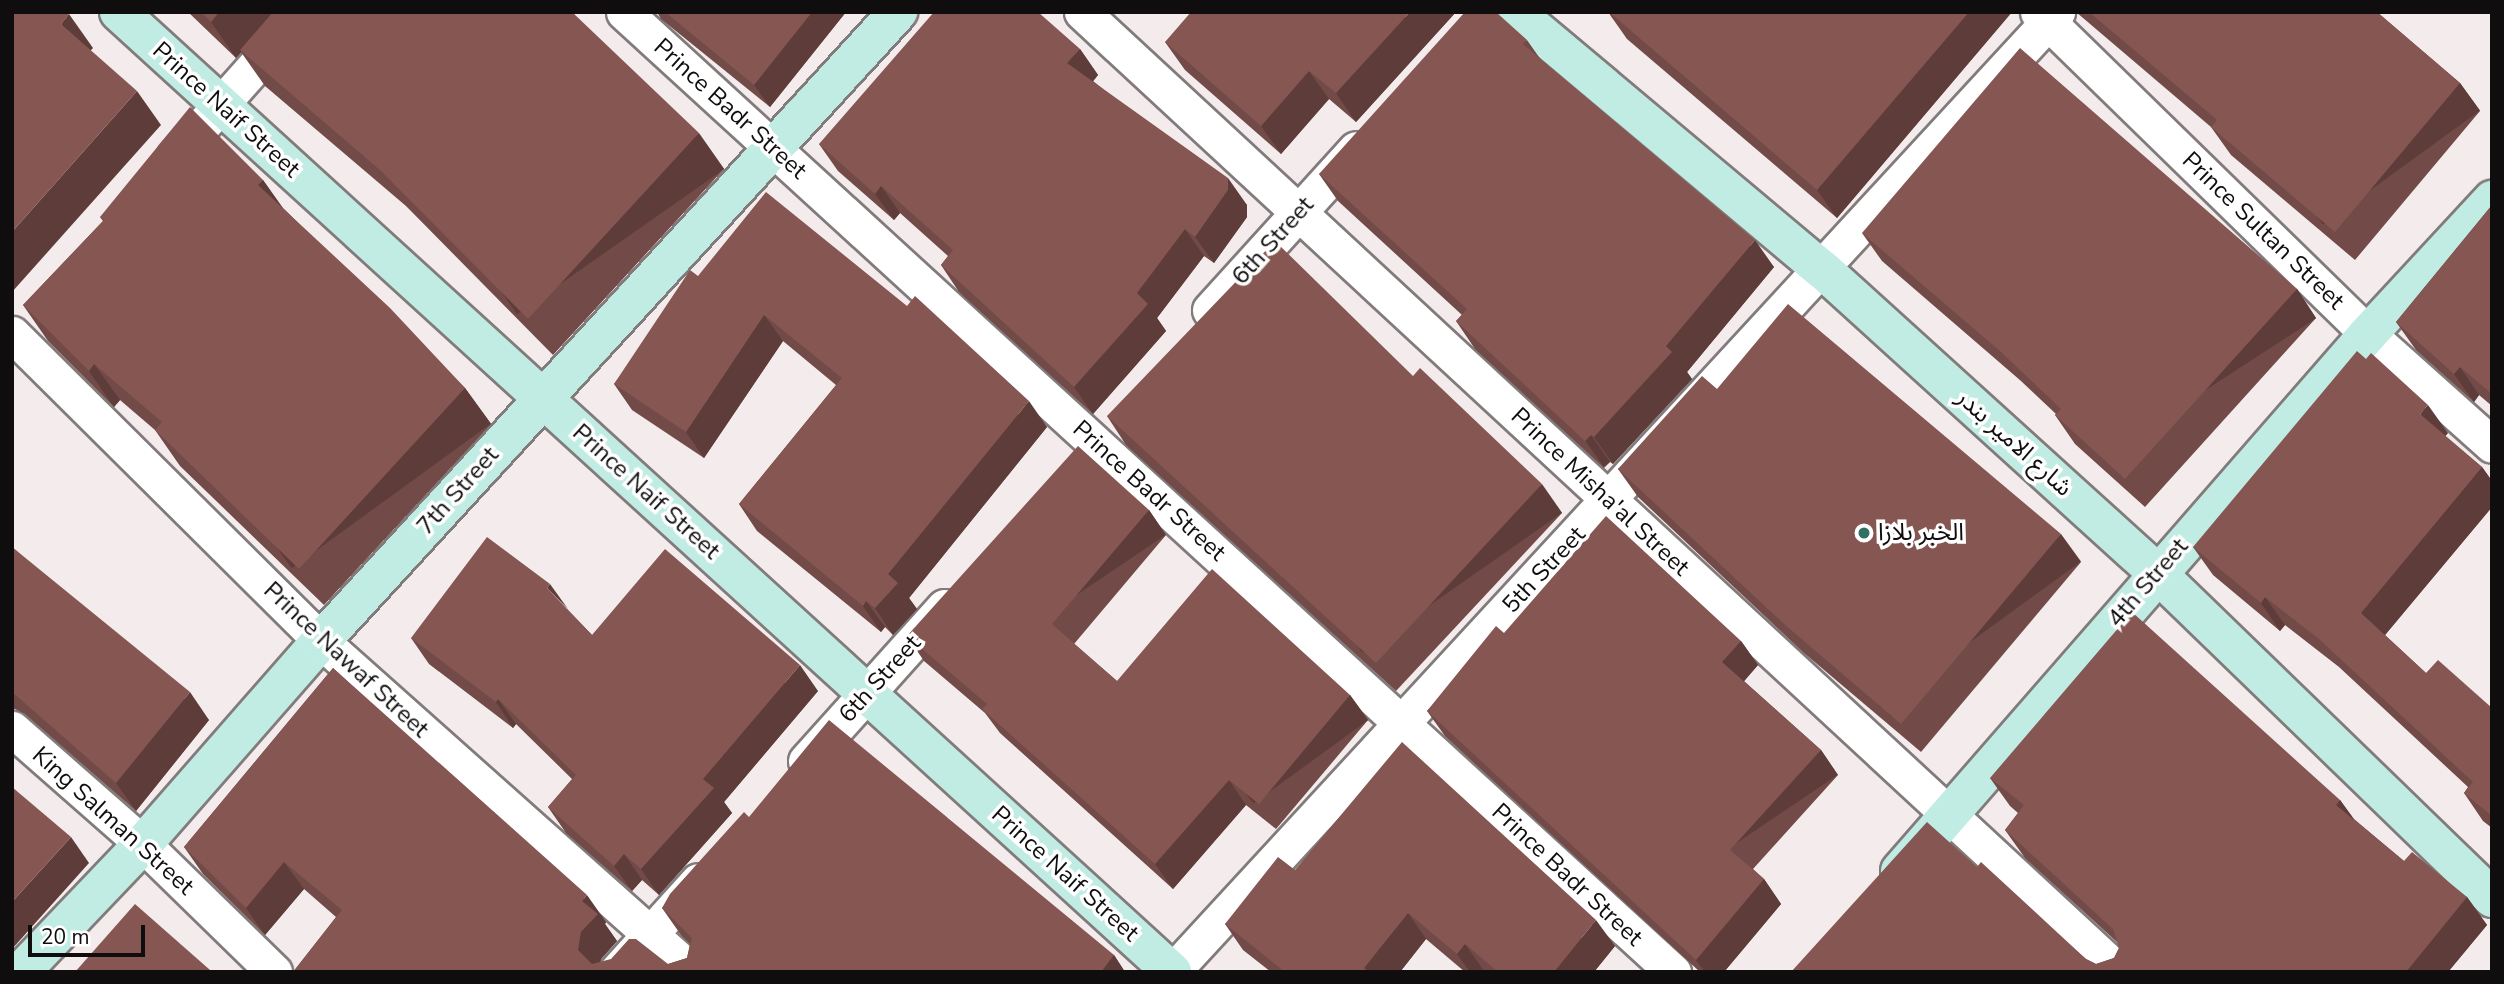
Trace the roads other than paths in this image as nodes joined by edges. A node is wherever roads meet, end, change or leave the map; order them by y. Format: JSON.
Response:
{"nodes":[{"id":1,"x":119,"y":12,"type":"edge"},
{"id":2,"x":303,"y":12,"type":"edge"},
{"id":3,"x":624,"y":12,"type":"edge"},
{"id":4,"x":898,"y":12,"type":"edge"},
{"id":5,"x":1082,"y":12,"type":"edge"},
{"id":6,"x":1515,"y":12,"type":"edge"},
{"id":7,"x":2048,"y":16,"type":"edge"},
{"id":8,"x":220,"y":104,"type":"junction"},
{"id":9,"x":1381,"y":122,"type":"edge"},
{"id":10,"x":773,"y":148,"type":"junction"},
{"id":11,"x":149,"y":186,"type":"edge"},
{"id":12,"x":2492,"y":200,"type":"edge"},
{"id":13,"x":1298,"y":212,"type":"junction"},
{"id":14,"x":1823,"y":270,"type":"junction"},
{"id":15,"x":19,"y":334,"type":"edge"},
{"id":16,"x":2368,"y":334,"type":"junction"},
{"id":17,"x":1187,"y":337,"type":"edge"},
{"id":18,"x":543,"y":398,"type":"junction"},
{"id":19,"x":1103,"y":430,"type":"junction"},
{"id":20,"x":2492,"y":445,"type":"edge"},
{"id":21,"x":1066,"y":471,"type":"edge"},
{"id":22,"x":1608,"y":500,"type":"junction"},
{"id":23,"x":2157,"y":573,"type":"junction"},
{"id":24,"x":967,"y":582,"type":"edge"},
{"id":25,"x":321,"y":640,"type":"junction"},
{"id":26,"x":867,"y":693,"type":"junction"},
{"id":27,"x":1402,"y":723,"type":"junction"},
{"id":28,"x":12,"y":729,"type":"edge"},
{"id":29,"x":785,"y":784,"type":"edge"},
{"id":30,"x":1948,"y":816,"type":"junction"},
{"id":31,"x":143,"y":844,"type":"junction"},
{"id":32,"x":722,"y":855,"type":"edge"},
{"id":33,"x":2492,"y":898,"type":"edge"},
{"id":34,"x":1875,"y":899,"type":"edge"},
{"id":35,"x":649,"y":936,"type":"junction"},
{"id":36,"x":21,"y":972,"type":"edge"},
{"id":37,"x":274,"y":972,"type":"edge"},
{"id":38,"x":617,"y":972,"type":"edge"},
{"id":39,"x":692,"y":972,"type":"edge"},
{"id":40,"x":1172,"y":972,"type":"edge"},
{"id":41,"x":1673,"y":972,"type":"edge"},
{"id":42,"x":2119,"y":972,"type":"edge"}],
"edges":[{"from":1,"to":8,"type":"street","name":"Prince Naif Street"},
{"from":2,"to":8,"type":"street"},
{"from":3,"to":10,"type":"street","name":"Prince Badr Street"},
{"from":4,"to":10,"type":"street","name":"7th Street"},
{"from":5,"to":13,"type":"street","name":"Prince Misha'al Street"},
{"from":6,"to":14,"type":"street","name":"شارع الامير بندر"},
{"from":7,"to":14,"type":"street","name":"5th Street"},
{"from":7,"to":16,"type":"street","name":"Prince Sultan Street"},
{"from":8,"to":11,"type":"street"},
{"from":8,"to":18,"type":"street","name":"Prince Naif Street"},
{"from":9,"to":13,"type":"street","name":"6th Street"},
{"from":10,"to":18,"type":"street","name":"7th Street"},
{"from":10,"to":19,"type":"street","name":"Prince Badr Street"},
{"from":12,"to":16,"type":"street","name":"4th Street"},
{"from":13,"to":17,"type":"street","name":"6th Street"},
{"from":13,"to":22,"type":"street","name":"Prince Misha'al Street"},
{"from":14,"to":22,"type":"street","name":"5th Street"},
{"from":14,"to":23,"type":"street","name":"شارع الامير بندر"},
{"from":15,"to":25,"type":"street","name":"Prince Nawaf Street"},
{"from":16,"to":20,"type":"street","name":"Prince Sultan Street"},
{"from":16,"to":23,"type":"street","name":"4th Street"},
{"from":18,"to":25,"type":"street","name":"7th Street"},
{"from":18,"to":26,"type":"street","name":"Prince Naif Street"},
{"from":19,"to":21,"type":"street"},
{"from":19,"to":27,"type":"street","name":"Prince Badr Street"},
{"from":22,"to":27,"type":"street","name":"5th Street"},
{"from":22,"to":30,"type":"street","name":"Prince Misha'al Street"},
{"from":23,"to":30,"type":"street","name":"4th Street"},
{"from":23,"to":33,"type":"street","name":"شارع الامير بندر"},
{"from":24,"to":26,"type":"street","name":"6th Street"},
{"from":25,"to":31,"type":"street","name":"7th Street"},
{"from":25,"to":35,"type":"street","name":"Prince Nawaf Street"},
{"from":26,"to":29,"type":"street","name":"6th Street"},
{"from":26,"to":40,"type":"street","name":"Prince Naif Street"},
{"from":27,"to":40,"type":"street","name":"5th Street"},
{"from":27,"to":41,"type":"street","name":"Prince Badr Street"},
{"from":28,"to":31,"type":"street","name":"King Salman Street"},
{"from":30,"to":34,"type":"street","name":"4th Street"},
{"from":30,"to":42,"type":"street","name":"Prince Misha'al Street"},
{"from":31,"to":36,"type":"street","name":"7th Street"},
{"from":31,"to":37,"type":"street","name":"King Salman Street"},
{"from":32,"to":35,"type":"street"},
{"from":35,"to":38,"type":"street"},
{"from":35,"to":39,"type":"street","name":"Prince Nawaf Street"}]}
